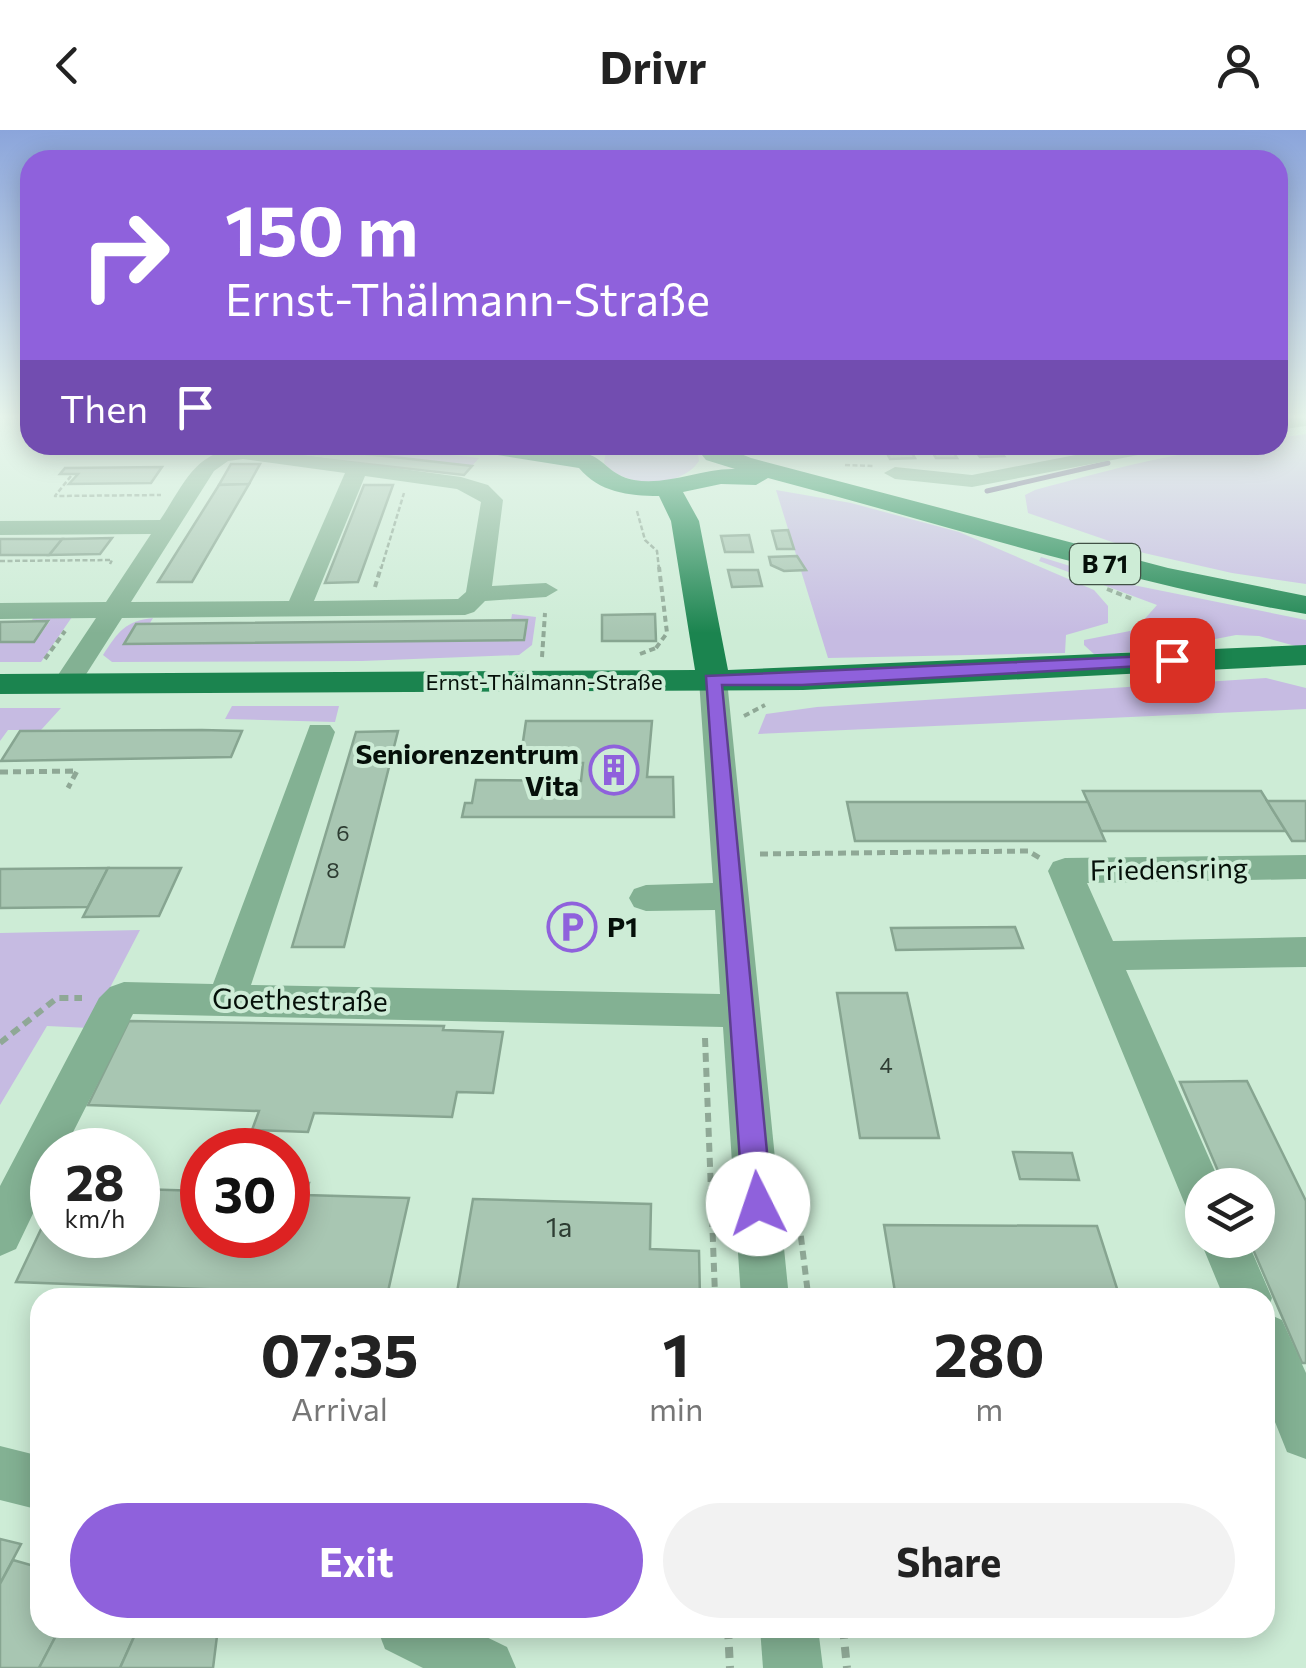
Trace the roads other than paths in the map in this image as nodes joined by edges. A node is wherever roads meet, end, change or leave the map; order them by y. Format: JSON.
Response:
{"nodes":[{"id":1,"x":192,"y":490,"type":"edge"},
{"id":2,"x":348,"y":490,"type":"edge"},
{"id":3,"x":479,"y":490,"type":"edge"},
{"id":4,"x":669,"y":490,"type":"edge"},
{"id":5,"x":839,"y":490,"type":"edge"},
{"id":6,"x":168,"y":526,"type":"junction"},
{"id":7,"x":0,"y":528,"type":"edge"},
{"id":8,"x":546,"y":590,"type":"road end"},
{"id":9,"x":478,"y":594,"type":"junction"},
{"id":10,"x":1306,"y":605,"type":"edge"},
{"id":11,"x":115,"y":609,"type":"junction"},
{"id":12,"x":0,"y":610,"type":"edge"},
{"id":13,"x":297,"y":611,"type":"junction"},
{"id":14,"x":703,"y":617,"type":"junction"},
{"id":15,"x":1306,"y":660,"type":"edge"},
{"id":16,"x":1142,"y":661,"type":"junction"},
{"id":17,"x":546,"y":671,"type":"junction"},
{"id":18,"x":713,"y":680,"type":"junction"},
{"id":19,"x":0,"y":684,"type":"edge"},
{"id":20,"x":66,"y":684,"type":"junction"},
{"id":21,"x":320,"y":732,"type":"dead end"},
{"id":22,"x":1306,"y":867,"type":"edge"},
{"id":23,"x":733,"y":896,"type":"junction"},
{"id":24,"x":646,"y":898,"type":"dead end"},
{"id":25,"x":1306,"y":952,"type":"edge"},
{"id":26,"x":1102,"y":956,"type":"junction"},
{"id":27,"x":228,"y":998,"type":"junction"},
{"id":28,"x":742,"y":1011,"type":"junction"},
{"id":29,"x":1192,"y":1168,"type":"edge"},
{"id":30,"x":0,"y":1233,"type":"edge"},
{"id":31,"x":1231,"y":1258,"type":"edge"},
{"id":32,"x":764,"y":1288,"type":"edge"},
{"id":33,"x":1244,"y":1288,"type":"edge"},
{"id":34,"x":1275,"y":1361,"type":"edge"},
{"id":35,"x":1306,"y":1433,"type":"edge"},
{"id":36,"x":0,"y":1473,"type":"edge"},
{"id":37,"x":30,"y":1480,"type":"edge"},
{"id":38,"x":426,"y":1638,"type":"edge"},
{"id":39,"x":790,"y":1638,"type":"edge"},
{"id":40,"x":486,"y":1668,"type":"edge"},
{"id":41,"x":792,"y":1668,"type":"edge"}],
"edges":[{"from":1,"to":6,"type":"street"},
{"from":2,"to":13,"type":"street"},
{"from":3,"to":9,"type":"street"},
{"from":4,"to":14,"type":"main road"},
{"from":5,"to":10,"type":"main road","number":"B 71"},
{"from":6,"to":7,"type":"street"},
{"from":6,"to":11,"type":"street"},
{"from":8,"to":9,"type":"street"},
{"from":9,"to":13,"type":"street"},
{"from":11,"to":12,"type":"street"},
{"from":11,"to":13,"type":"street"},
{"from":11,"to":20,"type":"street"},
{"from":14,"to":17,"type":"main road"},
{"from":14,"to":18,"type":"main road"},
{"from":15,"to":16,"type":"main road","name":"Ernst-Thälmann-Straße"},
{"from":15,"to":16,"type":"main road","name":"Ernst-Thälmann-Straße"},
{"from":16,"to":18,"type":"main road","name":"Ernst-Thälmann-Straße"},
{"from":17,"to":18,"type":"main road","name":"Ernst-Thälmann-Straße"},
{"from":17,"to":20,"type":"main road","name":"Ernst-Thälmann-Straße"},
{"from":18,"to":23,"type":"street"},
{"from":19,"to":20,"type":"main road","name":"Ernst-Thälmann-Straße"},
{"from":21,"to":27,"type":"street"},
{"from":22,"to":26,"type":"street","name":"Friedensring"},
{"from":23,"to":24,"type":"street"},
{"from":23,"to":28,"type":"street"},
{"from":25,"to":26,"type":"street"},
{"from":26,"to":29,"type":"street","name":"Friedensring"},
{"from":27,"to":28,"type":"street","name":"Goethestraße"},
{"from":27,"to":30,"type":"street","name":"Goethestraße"},
{"from":28,"to":32,"type":"street"},
{"from":31,"to":33,"type":"street"},
{"from":34,"to":35,"type":"street"},
{"from":36,"to":37,"type":"street"},
{"from":38,"to":40,"type":"street"},
{"from":39,"to":41,"type":"street"}]}
